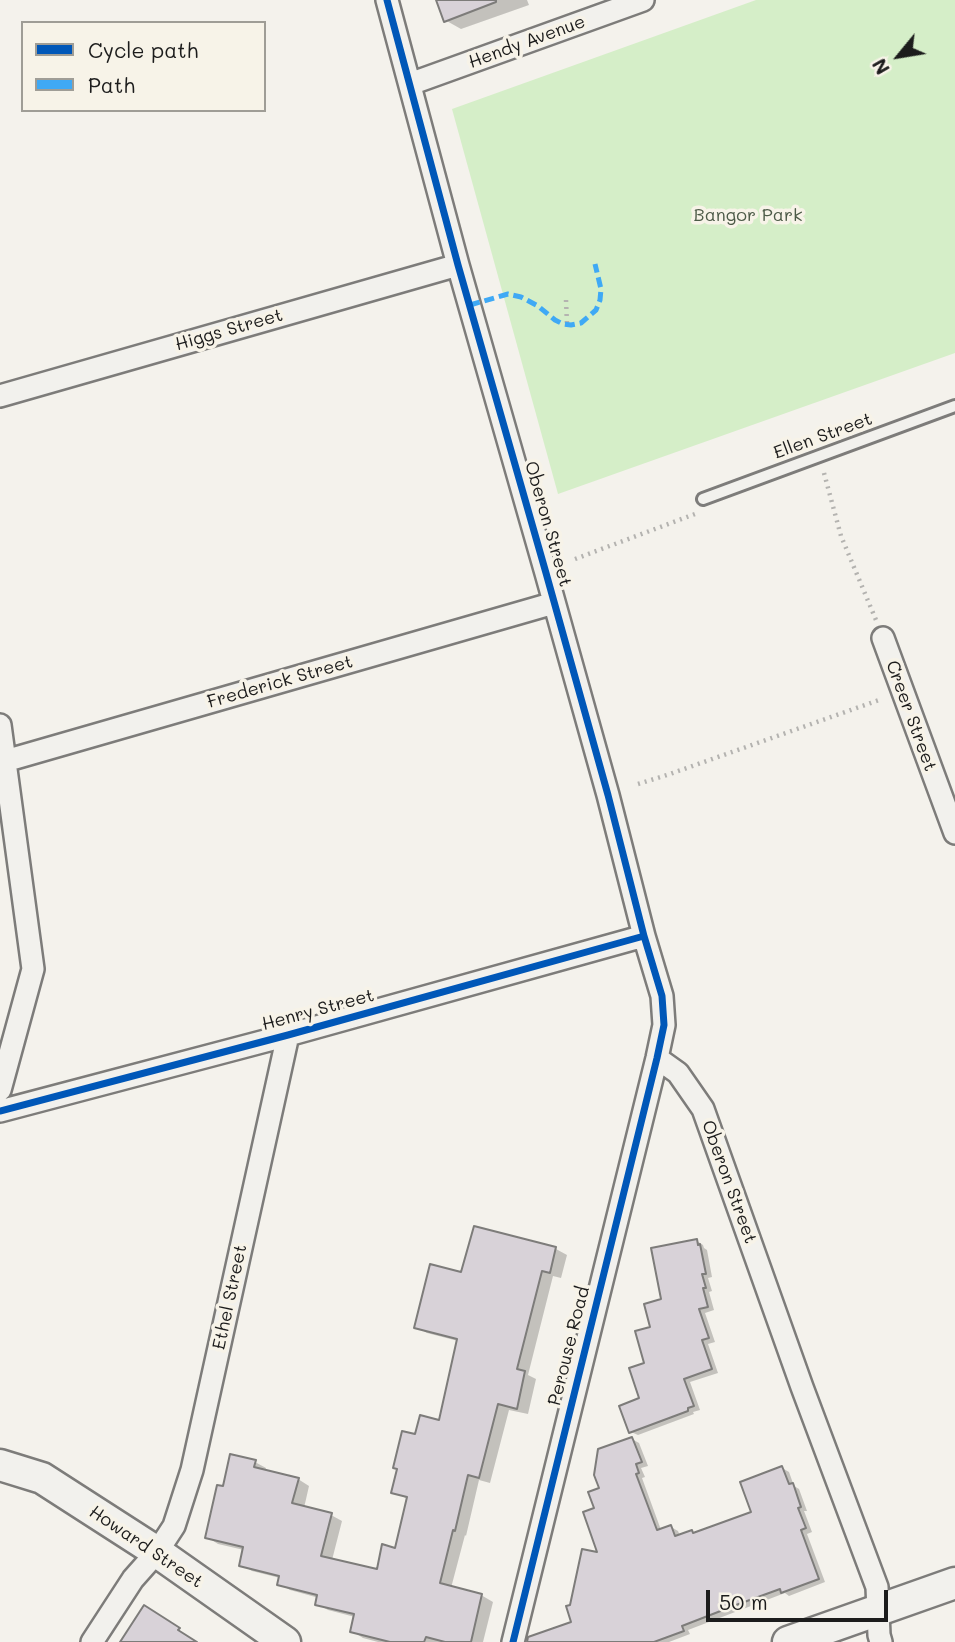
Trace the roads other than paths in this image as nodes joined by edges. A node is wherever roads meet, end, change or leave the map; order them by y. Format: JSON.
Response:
{"nodes":[{"id":1,"x":387,"y":0,"type":"edge"},
{"id":2,"x":643,"y":0,"type":"edge"},
{"id":3,"x":410,"y":84,"type":"junction"},
{"id":4,"x":458,"y":265,"type":"junction"},
{"id":5,"x":0,"y":396,"type":"edge"},
{"id":6,"x":955,"y":406,"type":"edge"},
{"id":7,"x":703,"y":499,"type":"dead end"},
{"id":8,"x":554,"y":603,"type":"junction"},
{"id":9,"x":883,"y":638,"type":"road end"},
{"id":10,"x":0,"y":725,"type":"edge"},
{"id":11,"x":5,"y":761,"type":"junction"},
{"id":12,"x":955,"y":833,"type":"edge"},
{"id":13,"x":644,"y":936,"type":"junction"},
{"id":14,"x":288,"y":1035,"type":"junction"},
{"id":15,"x":657,"y":1058,"type":"junction"},
{"id":16,"x":0,"y":1090,"type":"edge"},
{"id":17,"x":0,"y":1111,"type":"edge"},
{"id":18,"x":0,"y":1465,"type":"edge"},
{"id":19,"x":157,"y":1552,"type":"junction"},
{"id":20,"x":955,"y":1583,"type":"edge"},
{"id":21,"x":878,"y":1609,"type":"junction"},
{"id":22,"x":520,"y":1615,"type":"junction"},
{"id":23,"x":92,"y":1642,"type":"edge"},
{"id":24,"x":285,"y":1642,"type":"edge"},
{"id":25,"x":513,"y":1642,"type":"edge"},
{"id":26,"x":530,"y":1642,"type":"edge"},
{"id":27,"x":788,"y":1642,"type":"edge"},
{"id":28,"x":881,"y":1642,"type":"edge"}],
"edges":[{"from":1,"to":3,"type":"street","name":"Oberon Street"},
{"from":2,"to":3,"type":"street","name":"Hendy Avenue"},
{"from":3,"to":4,"type":"street","name":"Oberon Street"},
{"from":4,"to":5,"type":"street","name":"Higgs Street"},
{"from":4,"to":8,"type":"street","name":"Oberon Street"},
{"from":6,"to":7,"type":"lane","name":"Ellen Street"},
{"from":8,"to":11,"type":"street","name":"Frederick Street"},
{"from":8,"to":13,"type":"street","name":"Oberon Street"},
{"from":9,"to":12,"type":"street","name":"Creer Street"},
{"from":10,"to":11,"type":"street"},
{"from":11,"to":16,"type":"street"},
{"from":13,"to":14,"type":"street","name":"Henry Street"},
{"from":13,"to":15,"type":"street","name":"Oberon Street"},
{"from":14,"to":17,"type":"street","name":"Henry Street"},
{"from":14,"to":19,"type":"street","name":"Ethel Street"},
{"from":15,"to":21,"type":"street","name":"Oberon Street"},
{"from":15,"to":22,"type":"street","name":"Perouse Road"},
{"from":18,"to":19,"type":"street","name":"Howard Street"},
{"from":19,"to":23,"type":"street","name":"Ethel Street"},
{"from":19,"to":24,"type":"street","name":"Howard Street"},
{"from":20,"to":21,"type":"street"},
{"from":21,"to":27,"type":"street"},
{"from":21,"to":28,"type":"street","name":"Oberon Street"},
{"from":22,"to":25,"type":"street","name":"Perouse Road"},
{"from":22,"to":26,"type":"street"}]}
